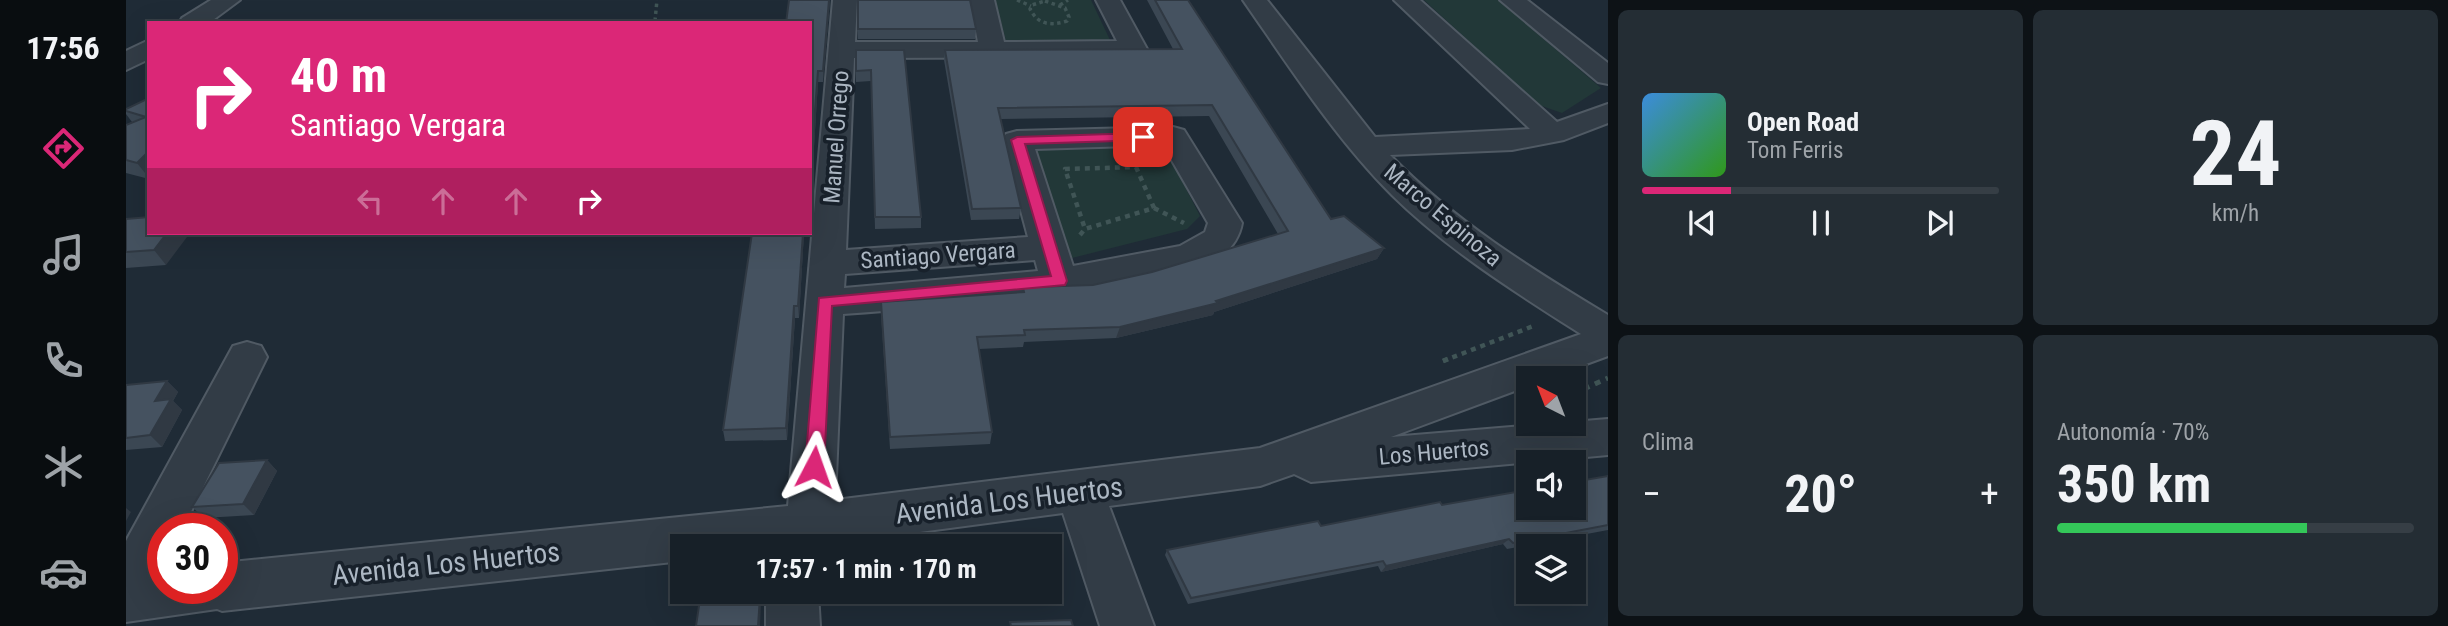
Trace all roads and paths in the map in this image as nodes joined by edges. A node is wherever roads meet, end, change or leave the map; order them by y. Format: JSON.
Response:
{"nodes":[{"id":1,"x":229,"y":0,"type":"edge"},
{"id":2,"x":657,"y":0,"type":"edge"},
{"id":3,"x":982,"y":0,"type":"edge"},
{"id":4,"x":1017,"y":0,"type":"edge"},
{"id":5,"x":1068,"y":0,"type":"edge"},
{"id":6,"x":1108,"y":0,"type":"edge"},
{"id":7,"x":1255,"y":0,"type":"edge"},
{"id":8,"x":1406,"y":0,"type":"edge"},
{"id":9,"x":1513,"y":0,"type":"edge"},
{"id":10,"x":1060,"y":5,"type":"junction"},
{"id":11,"x":1031,"y":6,"type":"junction"},
{"id":12,"x":194,"y":21,"type":"edge"},
{"id":13,"x":655,"y":21,"type":"edge"},
{"id":14,"x":843,"y":27,"type":"edge"},
{"id":15,"x":991,"y":39,"type":"junction"},
{"id":16,"x":147,"y":49,"type":"edge"},
{"id":17,"x":126,"y":62,"type":"edge"},
{"id":18,"x":1608,"y":76,"type":"edge"},
{"id":19,"x":147,"y":81,"type":"edge"},
{"id":20,"x":126,"y":82,"type":"edge"},
{"id":21,"x":1608,"y":113,"type":"edge"},
{"id":22,"x":1529,"y":114,"type":"junction"},
{"id":23,"x":1344,"y":119,"type":"junction"},
{"id":24,"x":1553,"y":134,"type":"junction"},
{"id":25,"x":1367,"y":147,"type":"junction"},
{"id":26,"x":1085,"y":229,"type":"joint"},
{"id":27,"x":827,"y":263,"type":"junction"},
{"id":28,"x":1054,"y":264,"type":"junction"},
{"id":29,"x":825,"y":302,"type":"junction"},
{"id":30,"x":1608,"y":333,"type":"edge"},
{"id":31,"x":1608,"y":340,"type":"edge"},
{"id":32,"x":247,"y":357,"type":"dead end"},
{"id":33,"x":1608,"y":379,"type":"edge"},
{"id":34,"x":1586,"y":388,"type":"edge"},
{"id":35,"x":1608,"y":438,"type":"edge"},
{"id":36,"x":1260,"y":467,"type":"junction"},
{"id":37,"x":1080,"y":492,"type":"junction"},
{"id":38,"x":797,"y":533,"type":"edge"},
{"id":39,"x":238,"y":585,"type":"edge"},
{"id":40,"x":126,"y":591,"type":"edge"},
{"id":41,"x":147,"y":595,"type":"edge"},
{"id":42,"x":126,"y":597,"type":"edge"},
{"id":43,"x":792,"y":604,"type":"edge"},
{"id":44,"x":793,"y":626,"type":"edge"},
{"id":45,"x":1127,"y":626,"type":"edge"}],
"edges":[{"from":1,"to":12,"type":"street"},
{"from":2,"to":13,"type":"path"},
{"from":3,"to":15,"type":"street"},
{"from":4,"to":11,"type":"path"},
{"from":5,"to":10,"type":"path"},
{"from":6,"to":15,"type":"street"},
{"from":7,"to":23,"type":"street","name":"Marco Espinoza"},
{"from":8,"to":22,"type":"street"},
{"from":9,"to":18,"type":"street"},
{"from":10,"to":11,"type":"path"},
{"from":10,"to":11,"type":"path"},
{"from":14,"to":15,"type":"street"},
{"from":14,"to":27,"type":"street","name":"Manuel Orrego"},
{"from":16,"to":17,"type":"street"},
{"from":19,"to":20,"type":"street"},
{"from":21,"to":24,"type":"street"},
{"from":22,"to":23,"type":"street"},
{"from":22,"to":24,"type":"street"},
{"from":23,"to":25,"type":"street","name":"Marco Espinoza"},
{"from":24,"to":25,"type":"street"},
{"from":25,"to":30,"type":"street","name":"Marco Espinoza"},
{"from":26,"to":26,"type":"path"},
{"from":27,"to":28,"type":"street","name":"Santiago Vergara"},
{"from":27,"to":29,"type":"street","name":"Manuel Orrego"},
{"from":28,"to":28,"type":"street","name":"Santiago Vergara"},
{"from":28,"to":29,"type":"street","name":"Santiago Vergara"},
{"from":29,"to":38,"type":"street","name":"Manuel Orrego"},
{"from":31,"to":36,"type":"street","name":"Avenida Los Huertos"},
{"from":32,"to":40,"type":"street"},
{"from":33,"to":34,"type":"path"},
{"from":35,"to":36,"type":"street","name":"Los Huertos"},
{"from":36,"to":37,"type":"street","name":"Avenida Los Huertos"},
{"from":37,"to":38,"type":"street","name":"Avenida Los Huertos"},
{"from":37,"to":45,"type":"street"},
{"from":38,"to":39,"type":"street","name":"Avenida Los Huertos"},
{"from":41,"to":42,"type":"street"},
{"from":43,"to":44,"type":"street"}]}
